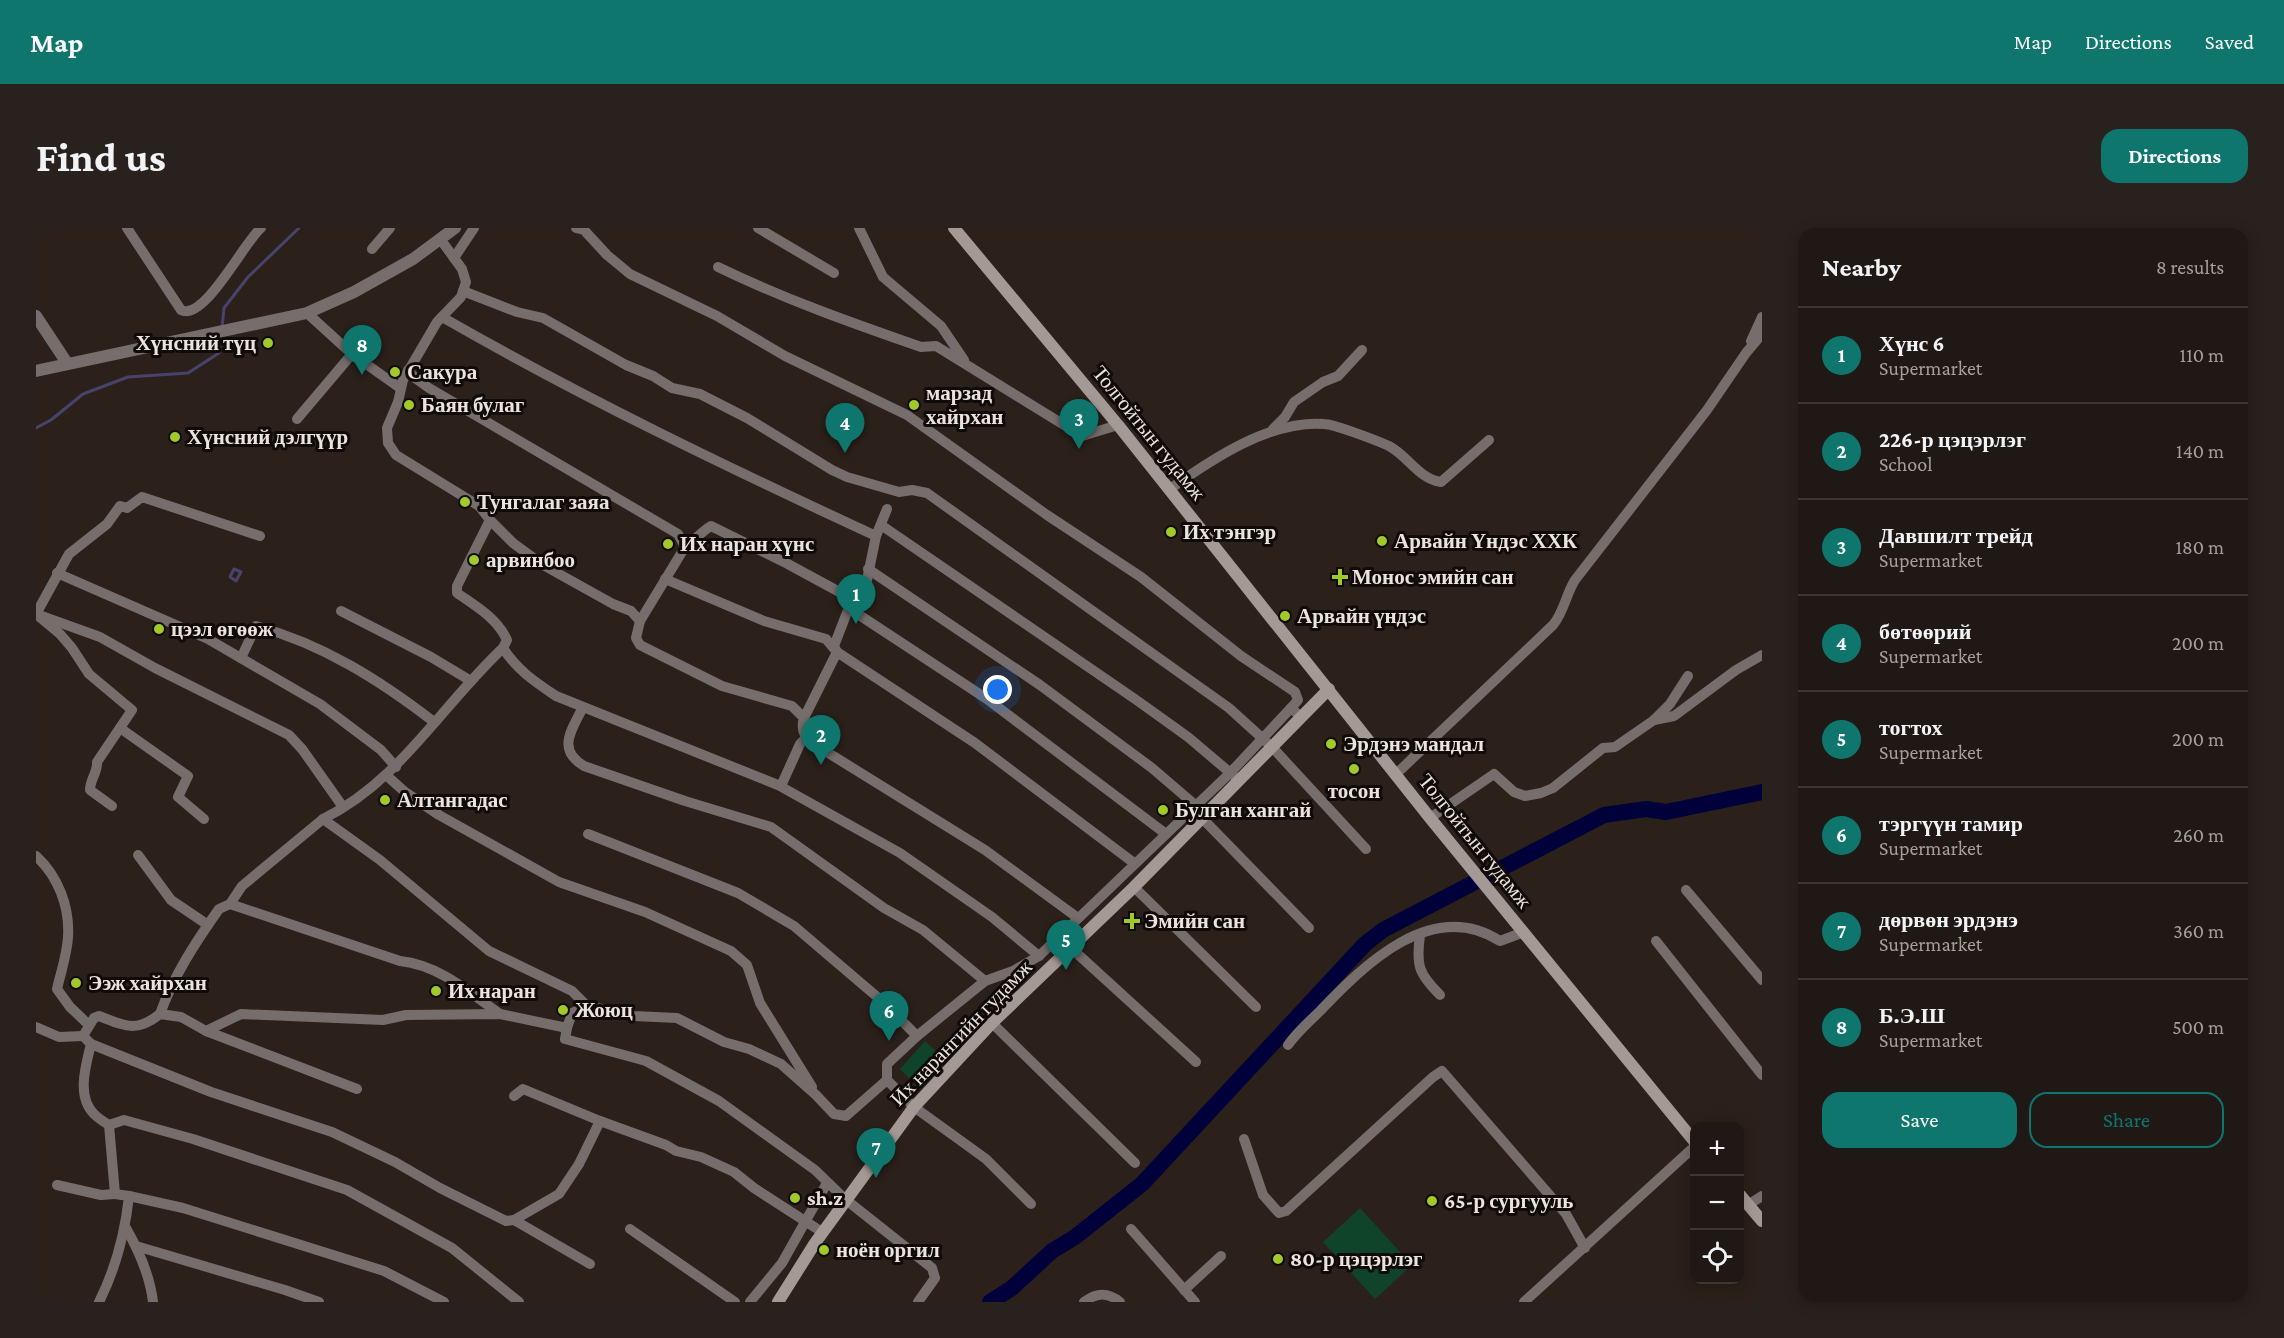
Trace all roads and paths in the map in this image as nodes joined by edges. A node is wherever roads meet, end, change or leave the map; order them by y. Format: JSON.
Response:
{"nodes":[{"id":1,"x":127,"y":228,"type":"edge"},
{"id":2,"x":261,"y":228,"type":"edge"},
{"id":3,"x":390,"y":228,"type":"edge"},
{"id":4,"x":455,"y":228,"type":"edge"},
{"id":5,"x":474,"y":228,"type":"edge"},
{"id":6,"x":576,"y":228,"type":"edge"},
{"id":7,"x":758,"y":228,"type":"edge"},
{"id":8,"x":859,"y":228,"type":"edge"},
{"id":9,"x":954,"y":228,"type":"edge"},
{"id":10,"x":441,"y":240,"type":"junction"},
{"id":11,"x":372,"y":249,"type":"dead end"},
{"id":12,"x":454,"y":258,"type":"junction"},
{"id":13,"x":718,"y":267,"type":"dead end"},
{"id":14,"x":834,"y":273,"type":"dead end"},
{"id":15,"x":463,"y":291,"type":"junction"},
{"id":16,"x":307,"y":313,"type":"junction"},
{"id":17,"x":36,"y":316,"type":"edge"},
{"id":18,"x":442,"y":317,"type":"junction"},
{"id":19,"x":1762,"y":317,"type":"edge"},
{"id":20,"x":1762,"y":334,"type":"edge"},
{"id":21,"x":1362,"y":350,"type":"dead end"},
{"id":22,"x":1746,"y":352,"type":"junction"},
{"id":23,"x":352,"y":354,"type":"junction"},
{"id":24,"x":67,"y":363,"type":"junction"},
{"id":25,"x":966,"y":363,"type":"junction"},
{"id":26,"x":408,"y":370,"type":"junction"},
{"id":27,"x":36,"y":371,"type":"edge"},
{"id":28,"x":400,"y":388,"type":"junction"},
{"id":29,"x":297,"y":419,"type":"dead end"},
{"id":30,"x":1118,"y":424,"type":"junction"},
{"id":31,"x":1270,"y":432,"type":"junction"},
{"id":32,"x":1489,"y":440,"type":"dead end"},
{"id":33,"x":1170,"y":489,"type":"junction"},
{"id":34,"x":887,"y":509,"type":"dead end"},
{"id":35,"x":490,"y":520,"type":"junction"},
{"id":36,"x":881,"y":525,"type":"junction"},
{"id":37,"x":260,"y":536,"type":"dead end"},
{"id":38,"x":876,"y":536,"type":"junction"},
{"id":39,"x":685,"y":547,"type":"junction"},
{"id":40,"x":868,"y":569,"type":"junction"},
{"id":41,"x":57,"y":573,"type":"junction"},
{"id":42,"x":664,"y":579,"type":"junction"},
{"id":43,"x":851,"y":603,"type":"junction"},
{"id":44,"x":341,"y":611,"type":"dead end"},
{"id":45,"x":36,"y":614,"type":"edge"},
{"id":46,"x":640,"y":621,"type":"junction"},
{"id":47,"x":502,"y":648,"type":"junction"},
{"id":48,"x":837,"y":652,"type":"junction"},
{"id":49,"x":1762,"y":655,"type":"edge"},
{"id":50,"x":241,"y":658,"type":"junction"},
{"id":51,"x":1688,"y":676,"type":"dead end"},
{"id":52,"x":471,"y":681,"type":"junction"},
{"id":53,"x":1329,"y":689,"type":"junction"},
{"id":54,"x":583,"y":707,"type":"junction"},
{"id":55,"x":1291,"y":708,"type":"junction"},
{"id":56,"x":1301,"y":717,"type":"junction"},
{"id":57,"x":804,"y":718,"type":"junction"},
{"id":58,"x":1654,"y":720,"type":"junction"},
{"id":59,"x":434,"y":722,"type":"junction"},
{"id":60,"x":120,"y":728,"type":"junction"},
{"id":61,"x":806,"y":738,"type":"junction"},
{"id":62,"x":1262,"y":738,"type":"junction"},
{"id":63,"x":1272,"y":747,"type":"junction"},
{"id":64,"x":396,"y":767,"type":"junction"},
{"id":65,"x":386,"y":775,"type":"junction"},
{"id":66,"x":1395,"y":775,"type":"junction"},
{"id":67,"x":1235,"y":777,"type":"junction"},
{"id":68,"x":781,"y":786,"type":"junction"},
{"id":69,"x":112,"y":806,"type":"dead end"},
{"id":70,"x":1196,"y":806,"type":"junction"},
{"id":71,"x":343,"y":807,"type":"junction"},
{"id":72,"x":1204,"y":816,"type":"junction"},
{"id":73,"x":1430,"y":818,"type":"junction"},
{"id":74,"x":204,"y":819,"type":"dead end"},
{"id":75,"x":323,"y":819,"type":"junction"},
{"id":76,"x":588,"y":834,"type":"dead end"},
{"id":77,"x":1166,"y":834,"type":"junction"},
{"id":78,"x":1366,"y":849,"type":"dead end"},
{"id":79,"x":138,"y":855,"type":"dead end"},
{"id":80,"x":36,"y":856,"type":"edge"},
{"id":81,"x":1134,"y":863,"type":"junction"},
{"id":82,"x":1134,"y":887,"type":"junction"},
{"id":83,"x":1686,"y":890,"type":"dead end"},
{"id":84,"x":230,"y":904,"type":"junction"},
{"id":85,"x":1078,"y":918,"type":"junction"},
{"id":86,"x":208,"y":925,"type":"junction"},
{"id":87,"x":1310,"y":928,"type":"dead end"},
{"id":88,"x":1524,"y":932,"type":"junction"},
{"id":89,"x":1420,"y":934,"type":"junction"},
{"id":90,"x":1656,"y":941,"type":"dead end"},
{"id":91,"x":1071,"y":948,"type":"junction"},
{"id":92,"x":1039,"y":956,"type":"junction"},
{"id":93,"x":1762,"y":980,"type":"edge"},
{"id":94,"x":985,"y":981,"type":"junction"},
{"id":95,"x":1440,"y":995,"type":"dead end"},
{"id":96,"x":588,"y":1006,"type":"junction"},
{"id":97,"x":1256,"y":1007,"type":"dead end"},
{"id":98,"x":160,"y":1014,"type":"junction"},
{"id":99,"x":500,"y":1014,"type":"junction"},
{"id":100,"x":992,"y":1023,"type":"junction"},
{"id":101,"x":89,"y":1025,"type":"junction"},
{"id":102,"x":36,"y":1027,"type":"edge"},
{"id":103,"x":567,"y":1028,"type":"junction"},
{"id":104,"x":206,"y":1031,"type":"junction"},
{"id":105,"x":917,"y":1036,"type":"junction"},
{"id":106,"x":87,"y":1040,"type":"junction"},
{"id":107,"x":1288,"y":1045,"type":"dead end"},
{"id":108,"x":1196,"y":1062,"type":"dead end"},
{"id":109,"x":1762,"y":1075,"type":"edge"},
{"id":110,"x":887,"y":1080,"type":"junction"},
{"id":111,"x":357,"y":1089,"type":"dead end"},
{"id":112,"x":816,"y":1095,"type":"junction"},
{"id":113,"x":514,"y":1096,"type":"dead end"},
{"id":114,"x":914,"y":1107,"type":"junction"},
{"id":115,"x":600,"y":1121,"type":"junction"},
{"id":116,"x":109,"y":1125,"type":"junction"},
{"id":117,"x":1690,"y":1135,"type":"edge"},
{"id":118,"x":1244,"y":1139,"type":"dead end"},
{"id":119,"x":1690,"y":1152,"type":"edge"},
{"id":120,"x":1135,"y":1163,"type":"dead end"},
{"id":121,"x":827,"y":1183,"type":"junction"},
{"id":122,"x":57,"y":1185,"type":"dead end"},
{"id":123,"x":115,"y":1194,"type":"junction"},
{"id":124,"x":129,"y":1196,"type":"junction"},
{"id":125,"x":1762,"y":1196,"type":"edge"},
{"id":126,"x":845,"y":1199,"type":"junction"},
{"id":127,"x":1744,"y":1200,"type":"edge"},
{"id":128,"x":1030,"y":1204,"type":"dead end"},
{"id":129,"x":1748,"y":1205,"type":"junction"},
{"id":130,"x":514,"y":1220,"type":"junction"},
{"id":131,"x":1762,"y":1221,"type":"edge"},
{"id":132,"x":807,"y":1223,"type":"junction"},
{"id":133,"x":126,"y":1227,"type":"junction"},
{"id":134,"x":1131,"y":1229,"type":"dead end"},
{"id":135,"x":630,"y":1230,"type":"dead end"},
{"id":136,"x":822,"y":1232,"type":"junction"},
{"id":137,"x":136,"y":1246,"type":"junction"},
{"id":138,"x":1586,"y":1248,"type":"junction"},
{"id":139,"x":1221,"y":1256,"type":"dead end"},
{"id":140,"x":782,"y":1263,"type":"junction"},
{"id":141,"x":590,"y":1264,"type":"dead end"},
{"id":142,"x":796,"y":1272,"type":"junction"},
{"id":143,"x":1184,"y":1290,"type":"junction"},
{"id":144,"x":436,"y":1300,"type":"edge"},
{"id":145,"x":99,"y":1302,"type":"edge"},
{"id":146,"x":153,"y":1302,"type":"edge"},
{"id":147,"x":319,"y":1302,"type":"edge"},
{"id":148,"x":519,"y":1302,"type":"edge"},
{"id":149,"x":735,"y":1302,"type":"edge"},
{"id":150,"x":750,"y":1302,"type":"edge"},
{"id":151,"x":778,"y":1302,"type":"edge"},
{"id":152,"x":918,"y":1302,"type":"edge"},
{"id":153,"x":1084,"y":1302,"type":"edge"},
{"id":154,"x":1120,"y":1302,"type":"edge"},
{"id":155,"x":1195,"y":1302,"type":"edge"},
{"id":156,"x":1524,"y":1302,"type":"edge"}],
"edges":[{"from":1,"to":2,"type":"street"},
{"from":3,"to":11,"type":"street"},
{"from":4,"to":10,"type":"street"},
{"from":5,"to":12,"type":"street"},
{"from":6,"to":55,"type":"street"},
{"from":7,"to":14,"type":"street"},
{"from":8,"to":25,"type":"street"},
{"from":9,"to":30,"type":"main road","name":"Толгойтын гудамж"},
{"from":10,"to":12,"type":"street"},
{"from":10,"to":16,"type":"street"},
{"from":12,"to":15,"type":"street"},
{"from":13,"to":25,"type":"street"},
{"from":15,"to":18,"type":"street"},
{"from":15,"to":62,"type":"street"},
{"from":16,"to":23,"type":"street"},
{"from":16,"to":24,"type":"street"},
{"from":17,"to":24,"type":"street"},
{"from":18,"to":26,"type":"street"},
{"from":18,"to":38,"type":"street"},
{"from":19,"to":22,"type":"street"},
{"from":20,"to":22,"type":"street"},
{"from":21,"to":31,"type":"street"},
{"from":22,"to":66,"type":"street"},
{"from":23,"to":28,"type":"street"},
{"from":23,"to":29,"type":"street"},
{"from":24,"to":27,"type":"street"},
{"from":25,"to":30,"type":"street"},
{"from":26,"to":28,"type":"street"},
{"from":26,"to":39,"type":"street"},
{"from":28,"to":35,"type":"street"},
{"from":30,"to":33,"type":"main road","name":"Толгойтын гудамж"},
{"from":31,"to":32,"type":"street"},
{"from":31,"to":33,"type":"street"},
{"from":33,"to":53,"type":"main road","name":"Толгойтын гудамж"},
{"from":34,"to":36,"type":"street"},
{"from":35,"to":46,"type":"street"},
{"from":35,"to":47,"type":"street"},
{"from":36,"to":38,"type":"street"},
{"from":36,"to":67,"type":"street"},
{"from":37,"to":41,"type":"street"},
{"from":38,"to":40,"type":"street"},
{"from":39,"to":42,"type":"street"},
{"from":39,"to":43,"type":"street"},
{"from":40,"to":43,"type":"street"},
{"from":40,"to":70,"type":"street"},
{"from":41,"to":45,"type":"street"},
{"from":41,"to":50,"type":"street"},
{"from":42,"to":46,"type":"street"},
{"from":42,"to":48,"type":"street"},
{"from":43,"to":48,"type":"street"},
{"from":43,"to":77,"type":"street"},
{"from":44,"to":52,"type":"street"},
{"from":45,"to":60,"type":"street"},
{"from":45,"to":71,"type":"street"},
{"from":46,"to":57,"type":"street"},
{"from":47,"to":52,"type":"street"},
{"from":47,"to":54,"type":"street"},
{"from":48,"to":57,"type":"street"},
{"from":48,"to":81,"type":"street"},
{"from":49,"to":58,"type":"street"},
{"from":50,"to":59,"type":"street"},
{"from":50,"to":64,"type":"street"},
{"from":51,"to":58,"type":"street"},
{"from":52,"to":59,"type":"street"},
{"from":53,"to":56,"type":"main road","name":"Их нарангийн гудамж"},
{"from":53,"to":66,"type":"main road","name":"Толгойтын гудамж"},
{"from":54,"to":68,"type":"street"},
{"from":54,"to":94,"type":"street"},
{"from":55,"to":56,"type":"street"},
{"from":55,"to":62,"type":"street"},
{"from":56,"to":63,"type":"main road","name":"Их нарангийн гудамж"},
{"from":57,"to":61,"type":"street"},
{"from":58,"to":73,"type":"street"},
{"from":59,"to":64,"type":"street"},
{"from":60,"to":69,"type":"street"},
{"from":60,"to":74,"type":"street"},
{"from":61,"to":68,"type":"street"},
{"from":61,"to":85,"type":"street"},
{"from":62,"to":63,"type":"street"},
{"from":62,"to":67,"type":"street"},
{"from":63,"to":67,"type":"main road","name":"Их нарангийн гудамж"},
{"from":63,"to":78,"type":"street"},
{"from":64,"to":65,"type":"street"},
{"from":65,"to":71,"type":"street"},
{"from":65,"to":112,"type":"street"},
{"from":66,"to":73,"type":"main road","name":"Толгойтын гудамж"},
{"from":67,"to":70,"type":"street"},
{"from":67,"to":72,"type":"main road","name":"Их нарангийн гудамж"},
{"from":68,"to":92,"type":"street"},
{"from":70,"to":72,"type":"street"},
{"from":70,"to":77,"type":"street"},
{"from":71,"to":75,"type":"street"},
{"from":72,"to":82,"type":"main road","name":"Их нарангийн гудамж"},
{"from":72,"to":87,"type":"street"},
{"from":73,"to":88,"type":"main road","name":"Толгойтын гудамж"},
{"from":75,"to":84,"type":"street"},
{"from":75,"to":96,"type":"street"},
{"from":76,"to":105,"type":"street"},
{"from":77,"to":81,"type":"street"},
{"from":79,"to":86,"type":"street"},
{"from":80,"to":101,"type":"street"},
{"from":81,"to":85,"type":"street"},
{"from":82,"to":91,"type":"main road","name":"Их нарангийн гудамж"},
{"from":82,"to":97,"type":"street"},
{"from":83,"to":93,"type":"street"},
{"from":84,"to":86,"type":"street"},
{"from":84,"to":99,"type":"street"},
{"from":85,"to":92,"type":"street"},
{"from":86,"to":98,"type":"street"},
{"from":88,"to":89,"type":"street"},
{"from":88,"to":117,"type":"main road","name":"Толгойтын гудамж"},
{"from":89,"to":95,"type":"street"},
{"from":89,"to":107,"type":"street"},
{"from":90,"to":109,"type":"street"},
{"from":91,"to":100,"type":"main road","name":"Их нарангийн гудамж"},
{"from":91,"to":108,"type":"street"},
{"from":92,"to":94,"type":"street"},
{"from":94,"to":105,"type":"street"},
{"from":96,"to":103,"type":"street"},
{"from":96,"to":112,"type":"street"},
{"from":98,"to":101,"type":"street"},
{"from":98,"to":104,"type":"street"},
{"from":99,"to":103,"type":"street"},
{"from":99,"to":104,"type":"street"},
{"from":100,"to":114,"type":"main road","name":"Их нарангийн гудамж"},
{"from":100,"to":120,"type":"street"},
{"from":101,"to":106,"type":"street"},
{"from":102,"to":106,"type":"street"},
{"from":103,"to":121,"type":"street"},
{"from":104,"to":111,"type":"street"},
{"from":105,"to":110,"type":"street"},
{"from":106,"to":116,"type":"street"},
{"from":106,"to":130,"type":"street"},
{"from":110,"to":112,"type":"street"},
{"from":110,"to":114,"type":"street"},
{"from":113,"to":115,"type":"street"},
{"from":114,"to":126,"type":"main road","name":"Их нарангийн гудамж"},
{"from":114,"to":128,"type":"street"},
{"from":115,"to":130,"type":"street"},
{"from":115,"to":132,"type":"street"},
{"from":116,"to":123,"type":"street"},
{"from":116,"to":148,"type":"street"},
{"from":118,"to":138,"type":"street"},
{"from":119,"to":138,"type":"street"},
{"from":121,"to":126,"type":"street"},
{"from":121,"to":132,"type":"street"},
{"from":122,"to":123,"type":"street"},
{"from":123,"to":124,"type":"street"},
{"from":124,"to":133,"type":"street"},
{"from":124,"to":144,"type":"street"},
{"from":125,"to":129,"type":"street"},
{"from":126,"to":136,"type":"main road","name":"Их нарангийн гудамж"},
{"from":126,"to":152,"type":"street"},
{"from":127,"to":129,"type":"main road"},
{"from":129,"to":131,"type":"main road"},
{"from":130,"to":141,"type":"street"},
{"from":132,"to":136,"type":"street"},
{"from":132,"to":140,"type":"street"},
{"from":133,"to":137,"type":"street"},
{"from":133,"to":145,"type":"street"},
{"from":134,"to":143,"type":"street"},
{"from":135,"to":149,"type":"street"},
{"from":136,"to":142,"type":"main road","name":"Их нарангийн гудамж"},
{"from":137,"to":146,"type":"street"},
{"from":137,"to":147,"type":"street"},
{"from":138,"to":156,"type":"street"},
{"from":139,"to":143,"type":"street"},
{"from":140,"to":142,"type":"street"},
{"from":140,"to":150,"type":"street"},
{"from":142,"to":151,"type":"main road","name":"Их нарангийн гудамж"},
{"from":143,"to":155,"type":"street"},
{"from":153,"to":154,"type":"street"}]}
